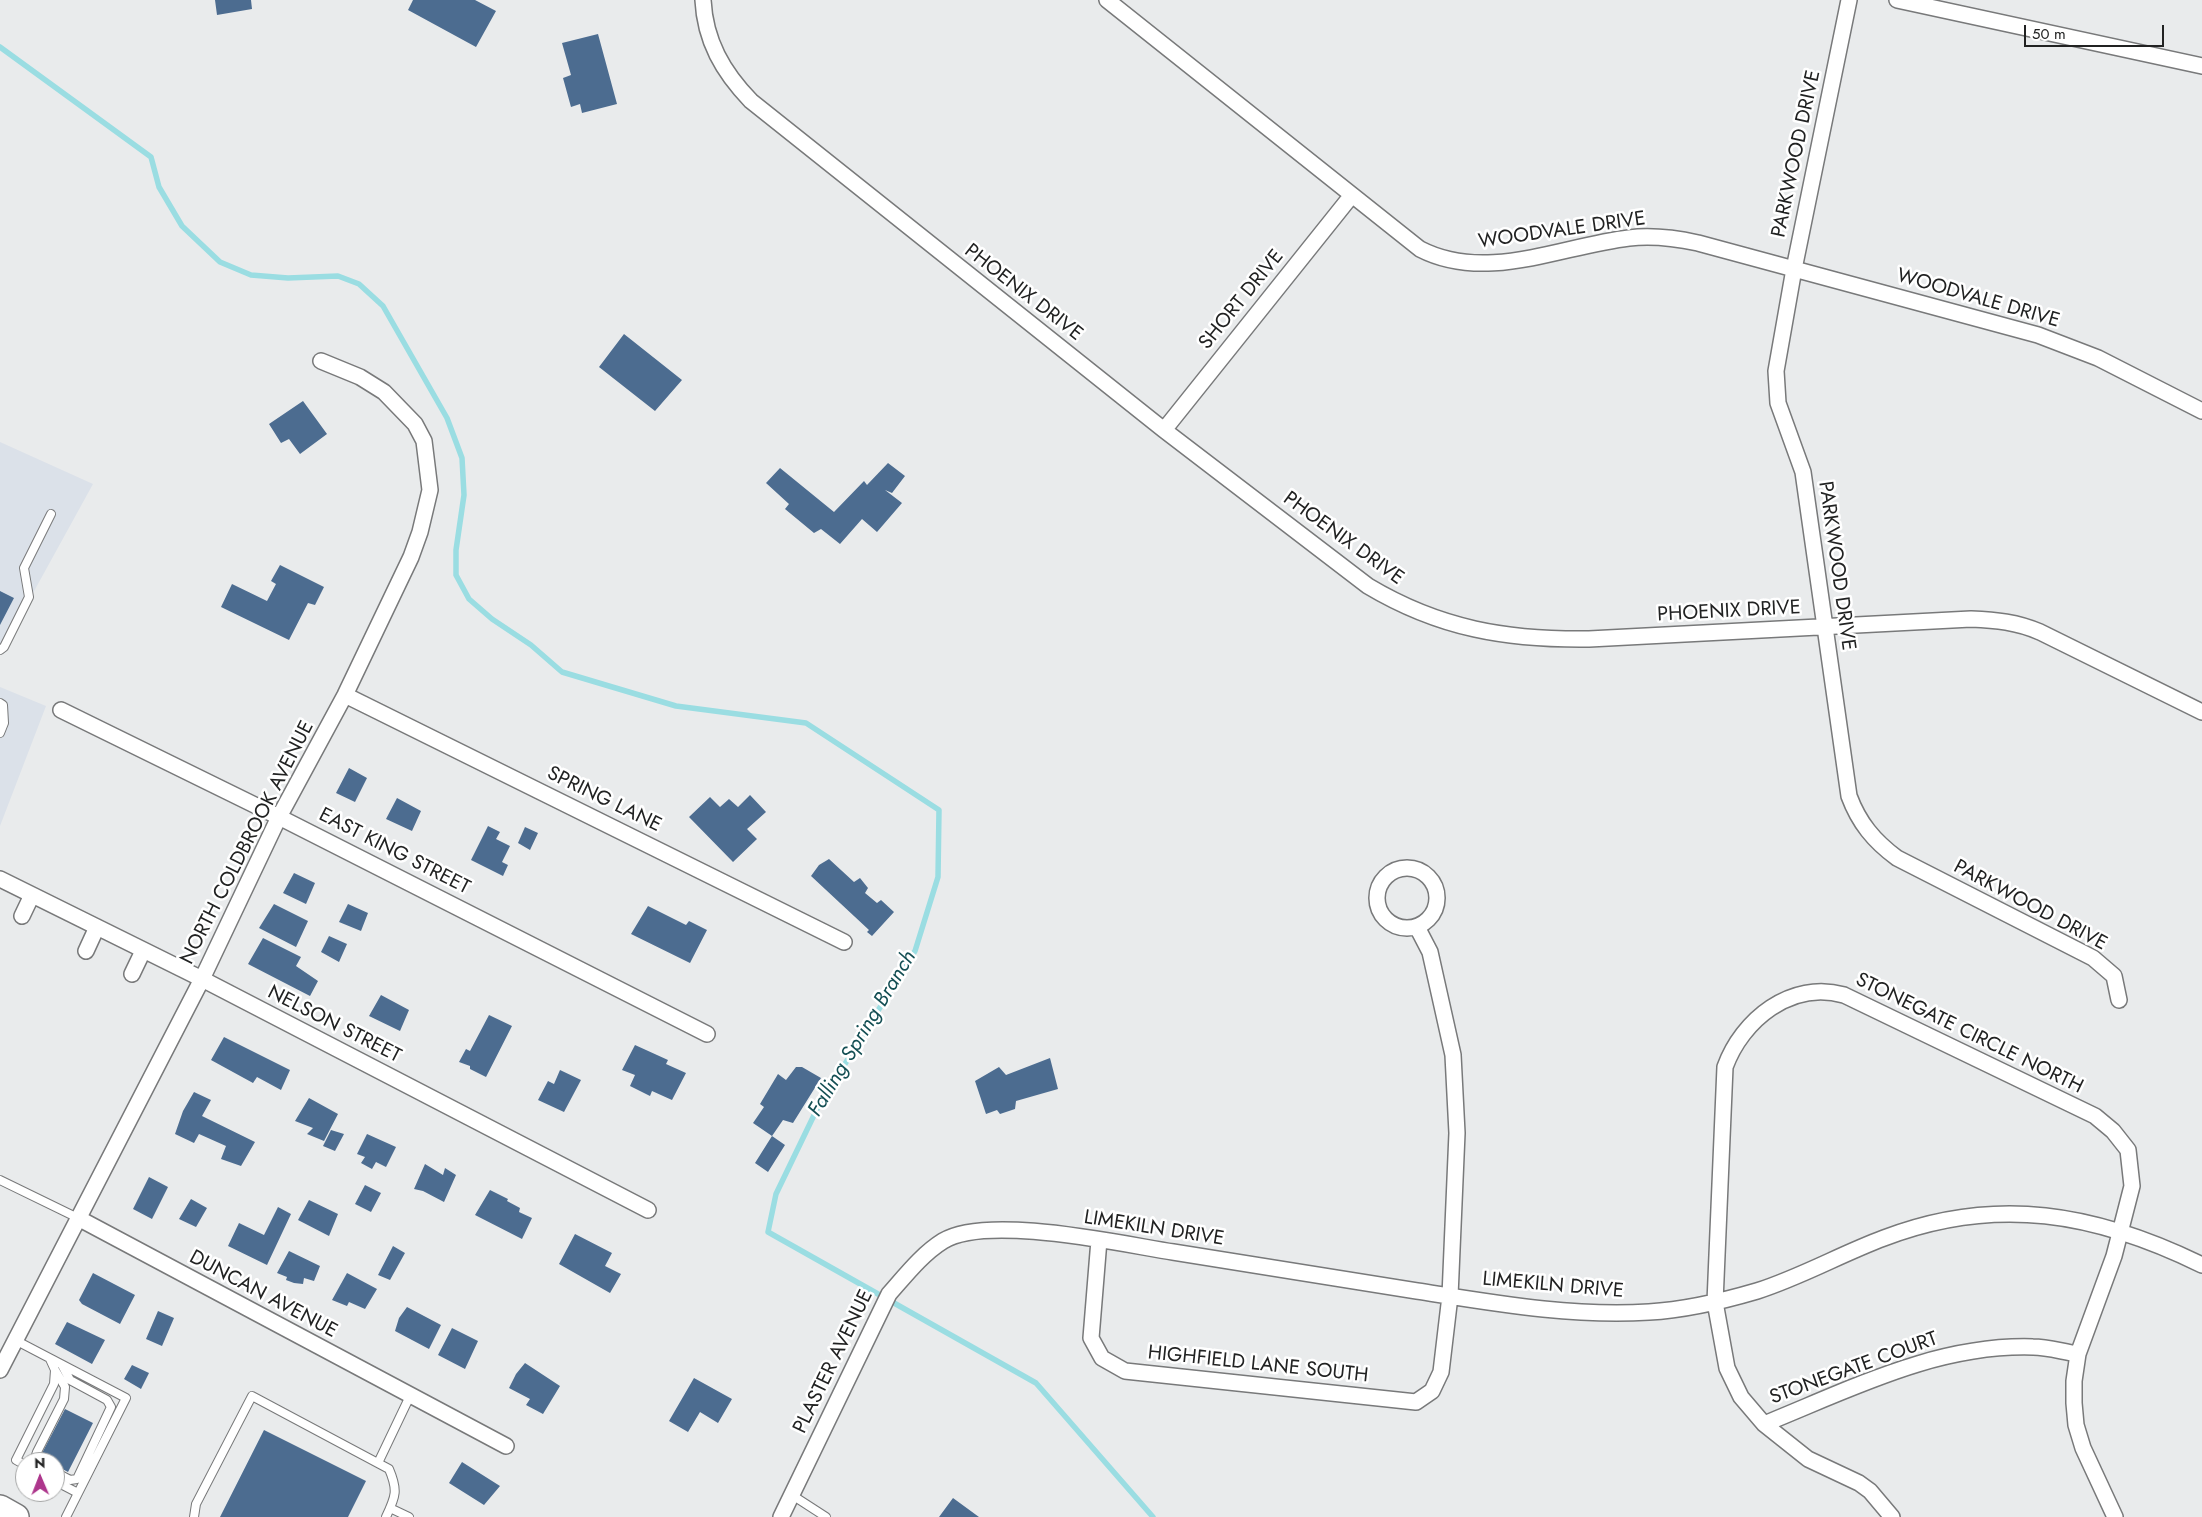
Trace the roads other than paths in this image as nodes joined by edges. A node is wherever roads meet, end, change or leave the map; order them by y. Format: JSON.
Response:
{"nodes":[{"id":1,"x":703,"y":0,"type":"edge"},
{"id":2,"x":1106,"y":0,"type":"edge"},
{"id":3,"x":1849,"y":0,"type":"edge"},
{"id":4,"x":1897,"y":0,"type":"edge"},
{"id":5,"x":2202,"y":66,"type":"edge"},
{"id":6,"x":1352,"y":195,"type":"junction"},
{"id":7,"x":1794,"y":269,"type":"junction"},
{"id":8,"x":321,"y":361,"type":"dead end"},
{"id":9,"x":2202,"y":411,"type":"edge"},
{"id":10,"x":1164,"y":430,"type":"junction"},
{"id":11,"x":52,"y":514,"type":"dead end"},
{"id":12,"x":1826,"y":627,"type":"junction"},
{"id":13,"x":0,"y":650,"type":"edge"},
{"id":14,"x":345,"y":695,"type":"junction"},
{"id":15,"x":0,"y":702,"type":"edge"},
{"id":16,"x":61,"y":710,"type":"dead end"},
{"id":17,"x":2202,"y":712,"type":"edge"},
{"id":18,"x":0,"y":733,"type":"edge"},
{"id":19,"x":279,"y":817,"type":"junction"},
{"id":20,"x":0,"y":879,"type":"edge"},
{"id":21,"x":32,"y":895,"type":"junction"},
{"id":22,"x":22,"y":916,"type":"dead end"},
{"id":23,"x":97,"y":927,"type":"junction"},
{"id":24,"x":1418,"y":927,"type":"junction"},
{"id":25,"x":844,"y":942,"type":"dead end"},
{"id":26,"x":86,"y":951,"type":"dead end"},
{"id":27,"x":143,"y":951,"type":"junction"},
{"id":28,"x":132,"y":974,"type":"dead end"},
{"id":29,"x":202,"y":979,"type":"junction"},
{"id":30,"x":2119,"y":1000,"type":"dead end"},
{"id":31,"x":707,"y":1034,"type":"dead end"},
{"id":32,"x":0,"y":1180,"type":"edge"},
{"id":33,"x":648,"y":1210,"type":"dead end"},
{"id":34,"x":78,"y":1218,"type":"junction"},
{"id":35,"x":2120,"y":1230,"type":"junction"},
{"id":36,"x":944,"y":1240,"type":"joint"},
{"id":37,"x":1099,"y":1240,"type":"junction"},
{"id":38,"x":2202,"y":1264,"type":"edge"},
{"id":39,"x":1450,"y":1296,"type":"junction"},
{"id":40,"x":1715,"y":1302,"type":"junction"},
{"id":41,"x":15,"y":1340,"type":"junction"},
{"id":42,"x":2078,"y":1354,"type":"junction"},
{"id":43,"x":58,"y":1367,"type":"junction"},
{"id":44,"x":0,"y":1370,"type":"edge"},
{"id":45,"x":410,"y":1396,"type":"junction"},
{"id":46,"x":1764,"y":1424,"type":"junction"},
{"id":47,"x":506,"y":1446,"type":"dead end"},
{"id":48,"x":20,"y":1452,"type":"edge"},
{"id":49,"x":37,"y":1452,"type":"edge"},
{"id":50,"x":378,"y":1463,"type":"junction"},
{"id":51,"x":65,"y":1477,"type":"edge"},
{"id":52,"x":65,"y":1486,"type":"edge"},
{"id":53,"x":78,"y":1493,"type":"junction"},
{"id":54,"x":792,"y":1495,"type":"junction"},
{"id":55,"x":0,"y":1508,"type":"edge"},
{"id":56,"x":390,"y":1508,"type":"junction"},
{"id":57,"x":16,"y":1517,"type":"edge"},
{"id":58,"x":66,"y":1517,"type":"edge"},
{"id":59,"x":194,"y":1517,"type":"edge"},
{"id":60,"x":386,"y":1517,"type":"edge"},
{"id":61,"x":409,"y":1517,"type":"edge"},
{"id":62,"x":781,"y":1517,"type":"edge"},
{"id":63,"x":826,"y":1517,"type":"edge"},
{"id":64,"x":1892,"y":1517,"type":"edge"},
{"id":65,"x":2115,"y":1517,"type":"edge"}],
"edges":[{"from":1,"to":10,"type":"street","name":"PHOENIX DRIVE"},
{"from":2,"to":6,"type":"street","name":"WOODVALE DRIVE"},
{"from":3,"to":7,"type":"street","name":"PARKWOOD DRIVE"},
{"from":4,"to":5,"type":"street"},
{"from":6,"to":7,"type":"street","name":"WOODVALE DRIVE"},
{"from":6,"to":10,"type":"street","name":"SHORT DRIVE"},
{"from":7,"to":9,"type":"street","name":"WOODVALE DRIVE"},
{"from":7,"to":12,"type":"street","name":"PARKWOOD DRIVE"},
{"from":8,"to":14,"type":"street","name":"NORTH COLDBROOK AVENUE"},
{"from":10,"to":12,"type":"street","name":"PHOENIX DRIVE"},
{"from":11,"to":13,"type":"lane"},
{"from":12,"to":17,"type":"street","name":"PHOENIX DRIVE"},
{"from":12,"to":30,"type":"street","name":"PARKWOOD DRIVE"},
{"from":14,"to":19,"type":"street","name":"NORTH COLDBROOK AVENUE"},
{"from":14,"to":25,"type":"street","name":"SPRING LANE"},
{"from":15,"to":18,"type":"lane"},
{"from":16,"to":19,"type":"street","name":"EAST KING STREET"},
{"from":19,"to":29,"type":"street","name":"NORTH COLDBROOK AVENUE"},
{"from":19,"to":31,"type":"street","name":"EAST KING STREET"},
{"from":20,"to":21,"type":"street","name":"NELSON STREET"},
{"from":21,"to":22,"type":"street"},
{"from":21,"to":23,"type":"street","name":"NELSON STREET"},
{"from":23,"to":26,"type":"street"},
{"from":23,"to":27,"type":"street","name":"NELSON STREET"},
{"from":24,"to":24,"type":"street"},
{"from":24,"to":39,"type":"street","name":"HIGHFIELD LANE SOUTH"},
{"from":27,"to":28,"type":"street"},
{"from":27,"to":29,"type":"street","name":"NELSON STREET"},
{"from":29,"to":33,"type":"street","name":"NELSON STREET"},
{"from":29,"to":34,"type":"street","name":"NORTH COLDBROOK AVENUE"},
{"from":32,"to":34,"type":"lane","name":"DUNCAN AVENUE"},
{"from":34,"to":41,"type":"street","name":"NORTH COLDBROOK AVENUE"},
{"from":34,"to":45,"type":"street","name":"DUNCAN AVENUE"},
{"from":35,"to":38,"type":"street","name":"LIMEKILN DRIVE"},
{"from":35,"to":40,"type":"street","name":"LIMEKILN DRIVE"},
{"from":35,"to":40,"type":"street","name":"STONEGATE CIRCLE NORTH"},
{"from":35,"to":42,"type":"street","name":"STONEGATE CIRCLE NORTH"},
{"from":36,"to":37,"type":"street","name":"LIMEKILN DRIVE"},
{"from":36,"to":54,"type":"street","name":"PLASTER AVENUE"},
{"from":37,"to":39,"type":"street","name":"LIMEKILN DRIVE"},
{"from":37,"to":39,"type":"street","name":"HIGHFIELD LANE SOUTH"},
{"from":39,"to":40,"type":"street","name":"LIMEKILN DRIVE"},
{"from":40,"to":46,"type":"street","name":"STONEGATE CIRCLE NORTH"},
{"from":41,"to":43,"type":"lane"},
{"from":41,"to":44,"type":"street","name":"NORTH COLDBROOK AVENUE"},
{"from":42,"to":46,"type":"street","name":"STONEGATE COURT"},
{"from":42,"to":65,"type":"street","name":"STONEGATE CIRCLE NORTH"},
{"from":43,"to":48,"type":"lane"},
{"from":43,"to":49,"type":"lane"},
{"from":43,"to":51,"type":"lane"},
{"from":43,"to":53,"type":"lane"},
{"from":45,"to":47,"type":"street","name":"DUNCAN AVENUE"},
{"from":45,"to":50,"type":"lane"},
{"from":46,"to":64,"type":"street","name":"STONEGATE CIRCLE NORTH"},
{"from":50,"to":56,"type":"lane"},
{"from":50,"to":59,"type":"lane"},
{"from":52,"to":53,"type":"lane"},
{"from":53,"to":58,"type":"lane"},
{"from":54,"to":62,"type":"street","name":"PLASTER AVENUE"},
{"from":54,"to":63,"type":"lane"},
{"from":55,"to":57,"type":"highway"},
{"from":56,"to":60,"type":"lane"},
{"from":56,"to":61,"type":"lane"}]}
